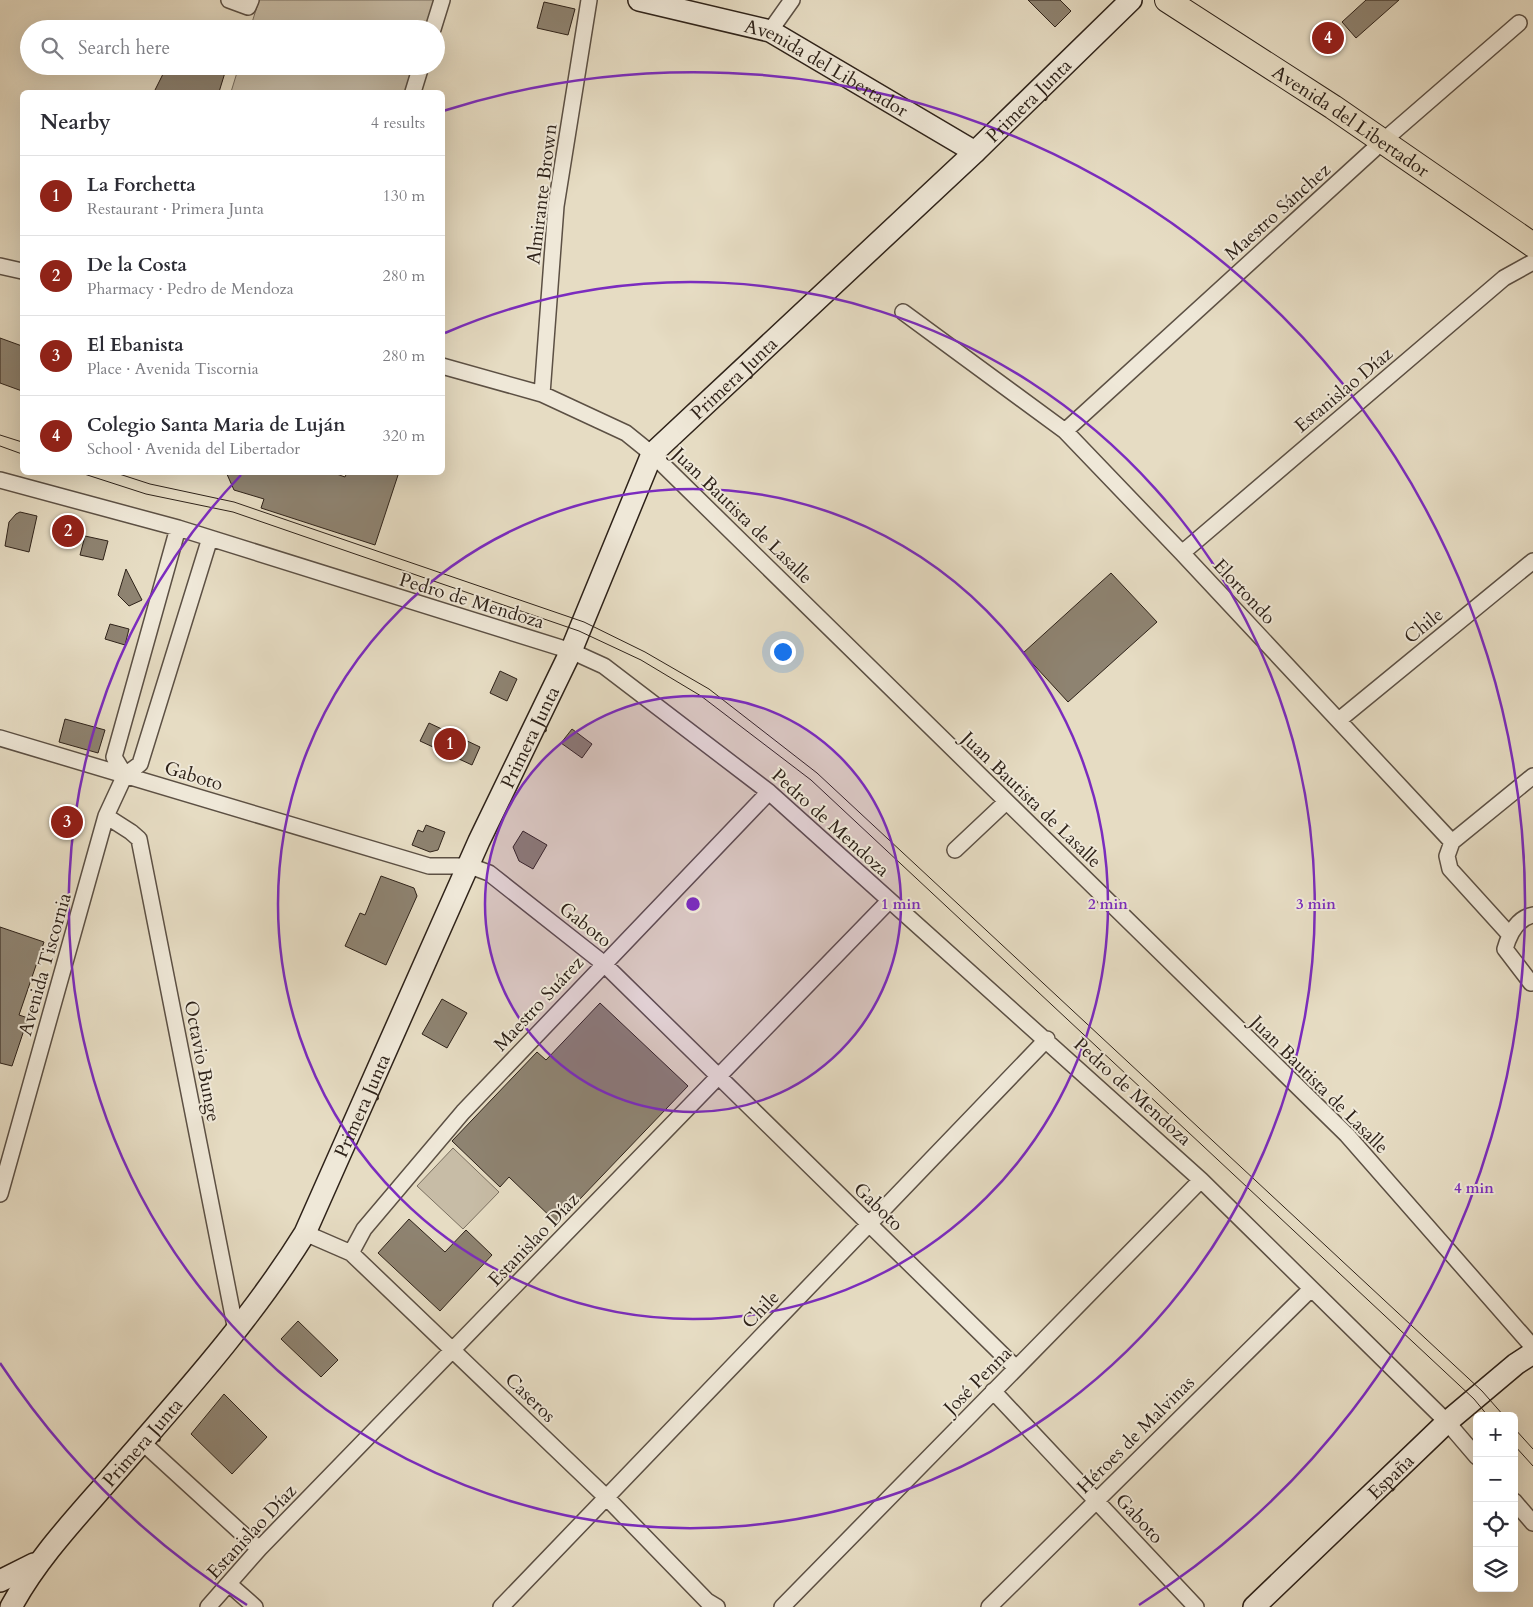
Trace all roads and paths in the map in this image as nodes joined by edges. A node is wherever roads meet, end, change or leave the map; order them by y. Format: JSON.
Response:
{"nodes":[{"id":1,"x":229,"y":0,"type":"edge"},
{"id":2,"x":442,"y":0,"type":"edge"},
{"id":3,"x":589,"y":0,"type":"edge"},
{"id":4,"x":639,"y":0,"type":"edge"},
{"id":5,"x":792,"y":0,"type":"edge"},
{"id":6,"x":1131,"y":0,"type":"edge"},
{"id":7,"x":1167,"y":0,"type":"edge"},
{"id":8,"x":250,"y":3,"type":"edge"},
{"id":9,"x":436,"y":20,"type":"edge"},
{"id":10,"x":1519,"y":23,"type":"dead end"},
{"id":11,"x":770,"y":31,"type":"junction"},
{"id":12,"x":419,"y":75,"type":"edge"},
{"id":13,"x":414,"y":90,"type":"edge"},
{"id":14,"x":1383,"y":141,"type":"junction"},
{"id":15,"x":975,"y":152,"type":"junction"},
{"id":16,"x":1533,"y":245,"type":"edge"},
{"id":17,"x":1533,"y":262,"type":"edge"},
{"id":18,"x":0,"y":266,"type":"edge"},
{"id":19,"x":20,"y":271,"type":"edge"},
{"id":20,"x":903,"y":312,"type":"dead end"},
{"id":21,"x":445,"y":367,"type":"edge"},
{"id":22,"x":542,"y":394,"type":"junction"},
{"id":23,"x":1065,"y":431,"type":"junction"},
{"id":24,"x":652,"y":454,"type":"junction"},
{"id":25,"x":0,"y":480,"type":"edge"},
{"id":26,"x":178,"y":528,"type":"junction"},
{"id":27,"x":210,"y":538,"type":"junction"},
{"id":28,"x":1182,"y":553,"type":"junction"},
{"id":29,"x":1533,"y":561,"type":"edge"},
{"id":30,"x":571,"y":651,"type":"junction"},
{"id":31,"x":1339,"y":720,"type":"junction"},
{"id":32,"x":0,"y":738,"type":"edge"},
{"id":33,"x":125,"y":775,"type":"junction"},
{"id":34,"x":1533,"y":776,"type":"edge"},
{"id":35,"x":769,"y":792,"type":"junction"},
{"id":36,"x":1006,"y":802,"type":"junction"},
{"id":37,"x":106,"y":816,"type":"junction"},
{"id":38,"x":1452,"y":842,"type":"junction"},
{"id":39,"x":955,"y":850,"type":"dead end"},
{"id":40,"x":470,"y":866,"type":"junction"},
{"id":41,"x":889,"y":901,"type":"junction"},
{"id":42,"x":1533,"y":915,"type":"edge"},
{"id":43,"x":1509,"y":934,"type":"junction"},
{"id":44,"x":603,"y":963,"type":"junction"},
{"id":45,"x":1531,"y":983,"type":"dead end"},
{"id":46,"x":1047,"y":1039,"type":"junction"},
{"id":47,"x":719,"y":1076,"type":"junction"},
{"id":48,"x":1201,"y":1180,"type":"junction"},
{"id":49,"x":0,"y":1194,"type":"edge"},
{"id":50,"x":869,"y":1224,"type":"junction"},
{"id":51,"x":305,"y":1234,"type":"junction"},
{"id":52,"x":351,"y":1253,"type":"junction"},
{"id":53,"x":1310,"y":1290,"type":"junction"},
{"id":54,"x":236,"y":1331,"type":"junction"},
{"id":55,"x":1533,"y":1347,"type":"edge"},
{"id":56,"x":453,"y":1350,"type":"junction"},
{"id":57,"x":1533,"y":1353,"type":"edge"},
{"id":58,"x":1016,"y":1368,"type":"junction"},
{"id":59,"x":993,"y":1391,"type":"junction"},
{"id":60,"x":1447,"y":1422,"type":"junction"},
{"id":61,"x":142,"y":1442,"type":"junction"},
{"id":62,"x":1473,"y":1452,"type":"edge"},
{"id":63,"x":607,"y":1498,"type":"junction"},
{"id":64,"x":1096,"y":1500,"type":"junction"},
{"id":65,"x":1515,"y":1502,"type":"edge"},
{"id":66,"x":1533,"y":1522,"type":"edge"},
{"id":67,"x":260,"y":1549,"type":"junction"},
{"id":68,"x":39,"y":1562,"type":"junction"},
{"id":69,"x":0,"y":1580,"type":"edge"},
{"id":70,"x":229,"y":1584,"type":"junction"},
{"id":71,"x":0,"y":1601,"type":"edge"},
{"id":72,"x":3,"y":1607,"type":"edge"},
{"id":73,"x":11,"y":1607,"type":"edge"},
{"id":74,"x":208,"y":1607,"type":"edge"},
{"id":75,"x":255,"y":1607,"type":"edge"},
{"id":76,"x":501,"y":1607,"type":"edge"},
{"id":77,"x":717,"y":1607,"type":"edge"},
{"id":78,"x":782,"y":1607,"type":"edge"},
{"id":79,"x":989,"y":1607,"type":"edge"},
{"id":80,"x":1196,"y":1607,"type":"edge"},
{"id":81,"x":1254,"y":1607,"type":"edge"}],
"edges":[{"from":1,"to":8,"type":"street"},
{"from":2,"to":9,"type":"street"},
{"from":3,"to":22,"type":"street","name":"Almirante Brown"},
{"from":4,"to":11,"type":"street","name":"Avenida del Libertador"},
{"from":5,"to":11,"type":"street"},
{"from":6,"to":15,"type":"street","name":"Primera Junta"},
{"from":7,"to":14,"type":"main road","name":"Avenida del Libertador"},
{"from":10,"to":14,"type":"street","name":"Maestro Sánchez"},
{"from":11,"to":15,"type":"street","name":"Avenida del Libertador"},
{"from":12,"to":13,"type":"street"},
{"from":14,"to":16,"type":"main road","name":"Avenida del Libertador"},
{"from":14,"to":23,"type":"street","name":"Maestro Sánchez"},
{"from":15,"to":24,"type":"street","name":"Primera Junta"},
{"from":17,"to":28,"type":"street","name":"Estanislao Díaz"},
{"from":18,"to":19,"type":"street"},
{"from":20,"to":23,"type":"street","name":"Elortondo"},
{"from":21,"to":22,"type":"street","name":"Juan Bautista de Lasalle"},
{"from":22,"to":24,"type":"street","name":"Juan Bautista de Lasalle"},
{"from":23,"to":28,"type":"street","name":"Elortondo"},
{"from":24,"to":30,"type":"street","name":"Primera Junta"},
{"from":24,"to":36,"type":"street","name":"Juan Bautista de Lasalle"},
{"from":25,"to":26,"type":"street","name":"Pedro de Mendoza"},
{"from":26,"to":27,"type":"street","name":"Pedro de Mendoza"},
{"from":26,"to":33,"type":"street"},
{"from":27,"to":30,"type":"street","name":"Pedro de Mendoza"},
{"from":27,"to":33,"type":"street","name":"Avenida Tiscornia"},
{"from":28,"to":31,"type":"street","name":"Elortondo"},
{"from":29,"to":31,"type":"street","name":"Chile"},
{"from":30,"to":35,"type":"street","name":"Pedro de Mendoza"},
{"from":30,"to":40,"type":"street","name":"Primera Junta"},
{"from":31,"to":38,"type":"street","name":"Elortondo"},
{"from":32,"to":33,"type":"street","name":"Gaboto"},
{"from":33,"to":37,"type":"street","name":"Avenida Tiscornia"},
{"from":33,"to":40,"type":"street","name":"Gaboto"},
{"from":34,"to":38,"type":"street"},
{"from":35,"to":41,"type":"street","name":"Pedro de Mendoza"},
{"from":35,"to":44,"type":"street","name":"Maestro Suárez"},
{"from":36,"to":39,"type":"street"},
{"from":36,"to":55,"type":"street","name":"Juan Bautista de Lasalle"},
{"from":37,"to":49,"type":"street","name":"Avenida Tiscornia"},
{"from":37,"to":54,"type":"street","name":"Octavio Bunge"},
{"from":38,"to":43,"type":"street"},
{"from":40,"to":44,"type":"street","name":"Gaboto"},
{"from":40,"to":51,"type":"street","name":"Primera Junta"},
{"from":41,"to":46,"type":"street","name":"Pedro de Mendoza"},
{"from":41,"to":47,"type":"street","name":"Estanislao Díaz"},
{"from":42,"to":43,"type":"street"},
{"from":43,"to":45,"type":"street"},
{"from":44,"to":47,"type":"street","name":"Gaboto"},
{"from":44,"to":52,"type":"street","name":"Maestro Suárez"},
{"from":46,"to":48,"type":"street","name":"Pedro de Mendoza"},
{"from":46,"to":50,"type":"street","name":"Chile"},
{"from":47,"to":50,"type":"street","name":"Gaboto"},
{"from":47,"to":56,"type":"street","name":"Estanislao Díaz"},
{"from":48,"to":53,"type":"street","name":"Pedro de Mendoza"},
{"from":48,"to":58,"type":"street","name":"José Penna"},
{"from":50,"to":58,"type":"street","name":"Gaboto"},
{"from":50,"to":63,"type":"street","name":"Chile"},
{"from":51,"to":52,"type":"street","name":"Caseros"},
{"from":51,"to":54,"type":"street","name":"Primera Junta"},
{"from":52,"to":56,"type":"street","name":"Caseros"},
{"from":53,"to":60,"type":"street","name":"Pedro de Mendoza"},
{"from":53,"to":64,"type":"street","name":"Héroes de Malvinas"},
{"from":54,"to":61,"type":"street","name":"Primera Junta"},
{"from":56,"to":63,"type":"street","name":"Caseros"},
{"from":56,"to":67,"type":"street","name":"Estanislao Díaz"},
{"from":57,"to":60,"type":"street","name":"España"},
{"from":58,"to":59,"type":"street","name":"José Penna"},
{"from":59,"to":64,"type":"street","name":"Gaboto"},
{"from":59,"to":78,"type":"street","name":"José Penna"},
{"from":60,"to":62,"type":"street","name":"Pedro de Mendoza"},
{"from":60,"to":81,"type":"street","name":"España"},
{"from":61,"to":67,"type":"street"},
{"from":61,"to":68,"type":"street","name":"Primera Junta"},
{"from":63,"to":76,"type":"street","name":"Chile"},
{"from":63,"to":77,"type":"street","name":"Caseros"},
{"from":64,"to":79,"type":"street","name":"Héroes de Malvinas"},
{"from":64,"to":80,"type":"street","name":"Gaboto"},
{"from":65,"to":66,"type":"street"},
{"from":67,"to":70,"type":"street","name":"Estanislao Díaz"},
{"from":68,"to":69,"type":"street","name":"Primera Junta"},
{"from":68,"to":73,"type":"street","name":"Primera Junta"},
{"from":70,"to":74,"type":"street","name":"Estanislao Díaz"},
{"from":70,"to":75,"type":"street"},
{"from":71,"to":72,"type":"street"}]}
